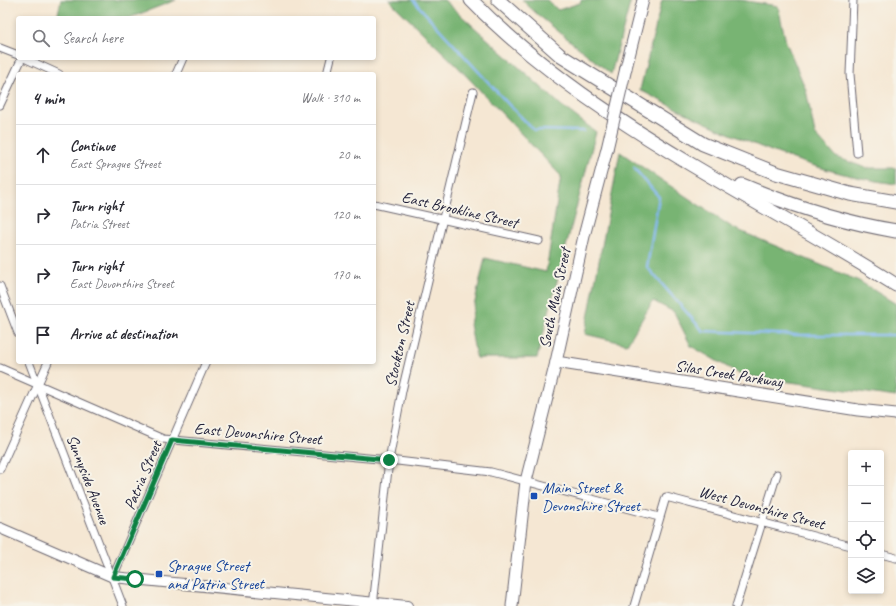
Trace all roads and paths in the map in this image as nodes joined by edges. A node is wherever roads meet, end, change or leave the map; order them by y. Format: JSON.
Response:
{"nodes":[{"id":1,"x":471,"y":0,"type":"edge"},
{"id":2,"x":498,"y":0,"type":"edge"},
{"id":3,"x":643,"y":0,"type":"edge"},
{"id":4,"x":853,"y":0,"type":"edge"},
{"id":5,"x":0,"y":48,"type":"edge"},
{"id":6,"x":16,"y":55,"type":"edge"},
{"id":7,"x":22,"y":60,"type":"edge"},
{"id":8,"x":28,"y":60,"type":"edge"},
{"id":9,"x":182,"y":60,"type":"edge"},
{"id":10,"x":330,"y":60,"type":"edge"},
{"id":11,"x":16,"y":72,"type":"edge"},
{"id":12,"x":16,"y":72,"type":"edge"},
{"id":13,"x":54,"y":72,"type":"edge"},
{"id":14,"x":177,"y":72,"type":"edge"},
{"id":15,"x":328,"y":72,"type":"edge"},
{"id":16,"x":473,"y":92,"type":"dead end"},
{"id":17,"x":0,"y":105,"type":"edge"},
{"id":18,"x":857,"y":153,"type":"dead end"},
{"id":19,"x":700,"y":168,"type":"junction"},
{"id":20,"x":896,"y":202,"type":"edge"},
{"id":21,"x":376,"y":204,"type":"edge"},
{"id":22,"x":442,"y":219,"type":"junction"},
{"id":23,"x":896,"y":232,"type":"edge"},
{"id":24,"x":539,"y":241,"type":"dead end"},
{"id":25,"x":896,"y":285,"type":"edge"},
{"id":26,"x":0,"y":286,"type":"edge"},
{"id":27,"x":16,"y":328,"type":"edge"},
{"id":28,"x":556,"y":362,"type":"junction"},
{"id":29,"x":30,"y":364,"type":"edge"},
{"id":30,"x":47,"y":364,"type":"edge"},
{"id":31,"x":205,"y":364,"type":"edge"},
{"id":32,"x":0,"y":368,"type":"edge"},
{"id":33,"x":38,"y":385,"type":"junction"},
{"id":34,"x":896,"y":414,"type":"edge"},
{"id":35,"x":172,"y":440,"type":"junction"},
{"id":36,"x":389,"y":460,"type":"junction"},
{"id":37,"x":0,"y":470,"type":"edge"},
{"id":38,"x":777,"y":474,"type":"dead end"},
{"id":39,"x":526,"y":481,"type":"junction"},
{"id":40,"x":659,"y":517,"type":"junction"},
{"id":41,"x":763,"y":522,"type":"junction"},
{"id":42,"x":0,"y":528,"type":"edge"},
{"id":43,"x":848,"y":545,"type":"edge"},
{"id":44,"x":884,"y":555,"type":"edge"},
{"id":45,"x":896,"y":558,"type":"edge"},
{"id":46,"x":113,"y":577,"type":"junction"},
{"id":47,"x":373,"y":604,"type":"edge"},
{"id":48,"x":123,"y":606,"type":"edge"},
{"id":49,"x":407,"y":606,"type":"edge"},
{"id":50,"x":512,"y":606,"type":"edge"},
{"id":51,"x":634,"y":606,"type":"edge"},
{"id":52,"x":736,"y":606,"type":"edge"}],
"edges":[{"from":1,"to":19,"type":"highway"},
{"from":2,"to":20,"type":"highway"},
{"from":3,"to":28,"type":"main road","name":"South Main Street","bridge":true},
{"from":4,"to":18,"type":"street"},
{"from":5,"to":6,"type":"street"},
{"from":7,"to":12,"type":"street"},
{"from":8,"to":13,"type":"street"},
{"from":9,"to":14,"type":"street"},
{"from":10,"to":15,"type":"street"},
{"from":11,"to":17,"type":"street"},
{"from":16,"to":22,"type":"street","name":"Stockton Street"},
{"from":19,"to":23,"type":"highway"},
{"from":19,"to":25,"type":"highway"},
{"from":21,"to":22,"type":"street","name":"East Brookline Street"},
{"from":22,"to":24,"type":"street","name":"East Brookline Street"},
{"from":22,"to":36,"type":"street","name":"Stockton Street"},
{"from":26,"to":27,"type":"street"},
{"from":28,"to":34,"type":"main road","name":"Silas Creek Parkway"},
{"from":28,"to":39,"type":"main road","name":"South Main Street"},
{"from":29,"to":33,"type":"street","name":"Sunnyside Avenue"},
{"from":30,"to":33,"type":"street"},
{"from":31,"to":35,"type":"street","name":"Patria Street"},
{"from":32,"to":33,"type":"street","name":"East Devonshire Street"},
{"from":33,"to":35,"type":"street","name":"East Devonshire Street"},
{"from":33,"to":37,"type":"street"},
{"from":33,"to":46,"type":"street","name":"Sunnyside Avenue"},
{"from":35,"to":36,"type":"street","name":"East Devonshire Street"},
{"from":35,"to":46,"type":"street","name":"Patria Street"},
{"from":36,"to":39,"type":"street","name":"East Devonshire Street"},
{"from":36,"to":47,"type":"street","name":"Stockton Street"},
{"from":38,"to":41,"type":"street"},
{"from":39,"to":40,"type":"street"},
{"from":39,"to":50,"type":"main road","name":"South Main Street"},
{"from":40,"to":41,"type":"street","name":"West Devonshire Street"},
{"from":40,"to":51,"type":"street"},
{"from":41,"to":43,"type":"street","name":"West Devonshire Street"},
{"from":41,"to":52,"type":"street"},
{"from":42,"to":46,"type":"main road"},
{"from":44,"to":45,"type":"street"},
{"from":46,"to":47,"type":"main road"},
{"from":46,"to":48,"type":"street","name":"Sunnyside Avenue"},
{"from":47,"to":49,"type":"main road"}]}
